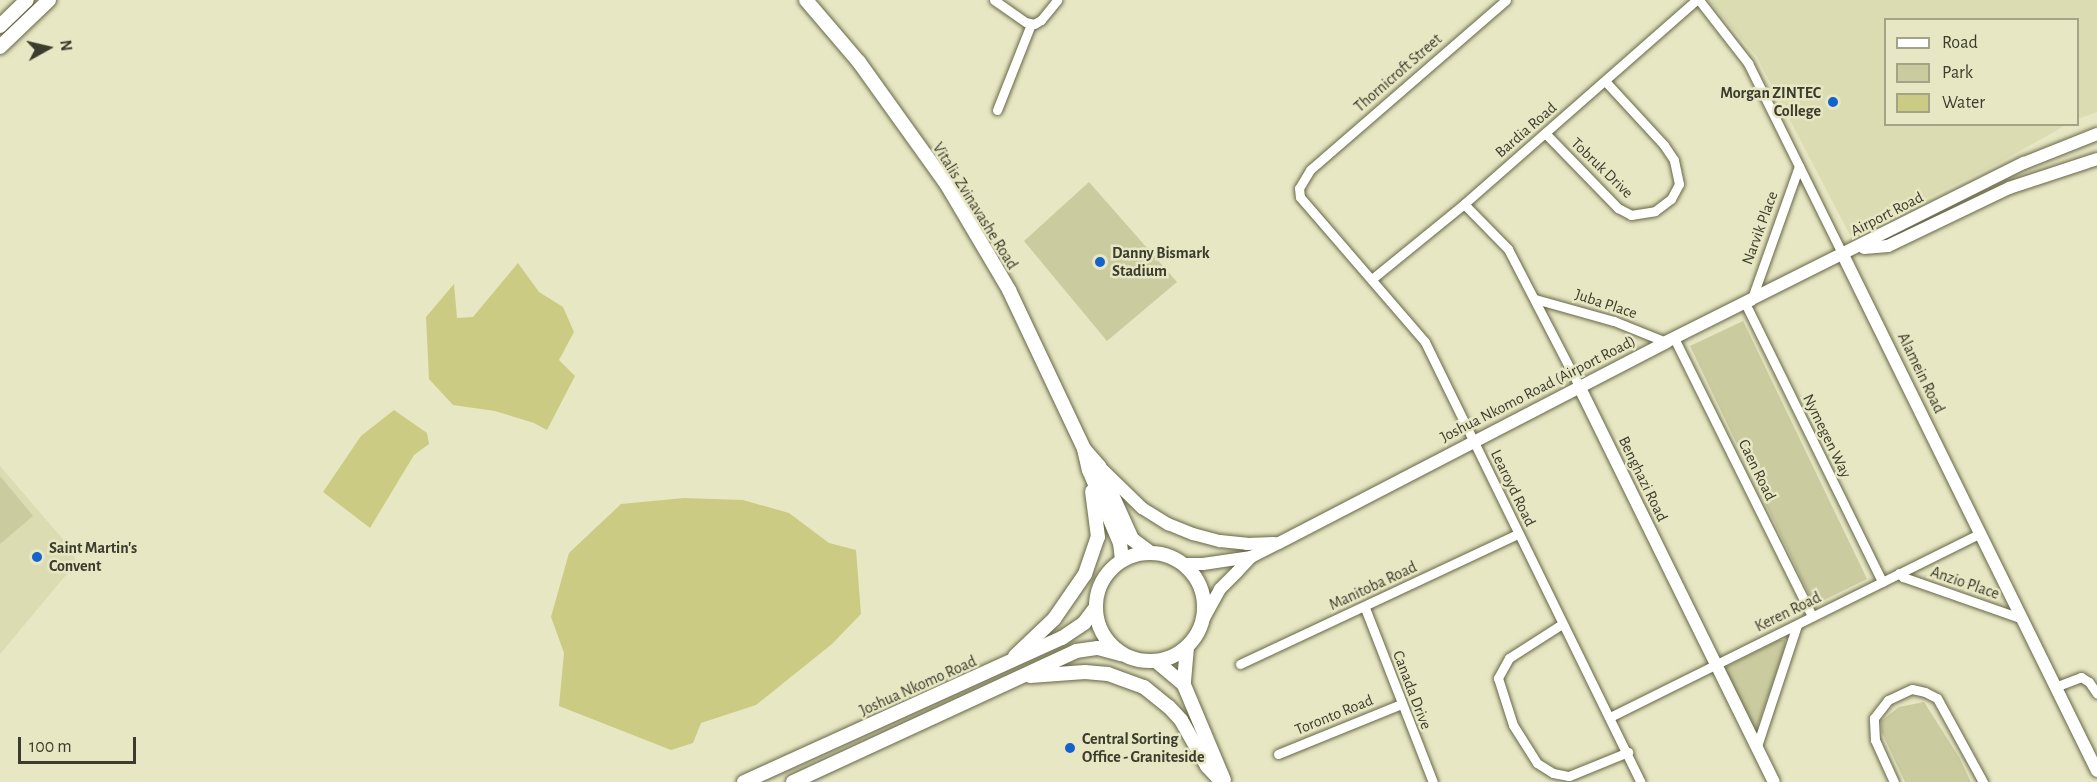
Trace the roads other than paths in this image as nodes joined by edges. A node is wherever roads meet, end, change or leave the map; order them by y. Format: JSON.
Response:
{"nodes":[{"id":1,"x":27,"y":0,"type":"edge"},
{"id":2,"x":50,"y":0,"type":"edge"},
{"id":3,"x":806,"y":0,"type":"edge"},
{"id":4,"x":994,"y":0,"type":"edge"},
{"id":5,"x":1057,"y":0,"type":"edge"},
{"id":6,"x":1506,"y":0,"type":"edge"},
{"id":7,"x":1698,"y":0,"type":"edge"},
{"id":8,"x":1029,"y":23,"type":"junction"},
{"id":9,"x":0,"y":26,"type":"edge"},
{"id":10,"x":0,"y":47,"type":"edge"},
{"id":11,"x":1605,"y":81,"type":"junction"},
{"id":12,"x":997,"y":110,"type":"dead end"},
{"id":13,"x":1545,"y":133,"type":"junction"},
{"id":14,"x":2097,"y":134,"type":"edge"},
{"id":15,"x":2097,"y":159,"type":"edge"},
{"id":16,"x":1799,"y":166,"type":"junction"},
{"id":17,"x":1310,"y":170,"type":"joint"},
{"id":18,"x":1464,"y":204,"type":"junction"},
{"id":19,"x":1843,"y":255,"type":"junction"},
{"id":20,"x":1372,"y":279,"type":"junction"},
{"id":21,"x":1535,"y":299,"type":"junction"},
{"id":22,"x":1748,"y":302,"type":"junction"},
{"id":23,"x":1670,"y":340,"type":"junction"},
{"id":24,"x":1579,"y":386,"type":"junction"},
{"id":25,"x":1473,"y":440,"type":"junction"},
{"id":26,"x":1094,"y":468,"type":"junction"},
{"id":27,"x":1981,"y":533,"type":"junction"},
{"id":28,"x":1518,"y":534,"type":"junction"},
{"id":29,"x":1279,"y":543,"type":"junction"},
{"id":30,"x":1149,"y":552,"type":"junction"},
{"id":31,"x":1251,"y":558,"type":"junction"},
{"id":32,"x":1122,"y":560,"type":"junction"},
{"id":33,"x":1184,"y":564,"type":"junction"},
{"id":34,"x":1899,"y":573,"type":"junction"},
{"id":35,"x":1882,"y":582,"type":"junction"},
{"id":36,"x":1096,"y":607,"type":"junction"},
{"id":37,"x":1365,"y":608,"type":"junction"},
{"id":38,"x":1812,"y":616,"type":"junction"},
{"id":39,"x":1204,"y":618,"type":"junction"},
{"id":40,"x":2024,"y":619,"type":"junction"},
{"id":41,"x":1562,"y":624,"type":"junction"},
{"id":42,"x":1797,"y":625,"type":"junction"},
{"id":43,"x":1187,"y":647,"type":"junction"},
{"id":44,"x":1121,"y":654,"type":"junction"},
{"id":45,"x":1157,"y":662,"type":"junction"},
{"id":46,"x":1716,"y":663,"type":"junction"},
{"id":47,"x":1240,"y":664,"type":"dead end"},
{"id":48,"x":1005,"y":665,"type":"junction"},
{"id":49,"x":1020,"y":677,"type":"junction"},
{"id":50,"x":1184,"y":685,"type":"junction"},
{"id":51,"x":2055,"y":687,"type":"junction"},
{"id":52,"x":2097,"y":694,"type":"edge"},
{"id":53,"x":1401,"y":704,"type":"junction"},
{"id":54,"x":1610,"y":717,"type":"junction"},
{"id":55,"x":1756,"y":746,"type":"junction"},
{"id":56,"x":1628,"y":752,"type":"junction"},
{"id":57,"x":1278,"y":754,"type":"dead end"},
{"id":58,"x":2097,"y":771,"type":"edge"},
{"id":59,"x":744,"y":782,"type":"edge"},
{"id":60,"x":793,"y":782,"type":"edge"},
{"id":61,"x":1223,"y":782,"type":"edge"},
{"id":62,"x":1433,"y":782,"type":"edge"},
{"id":63,"x":1641,"y":782,"type":"edge"},
{"id":64,"x":1774,"y":782,"type":"edge"},
{"id":65,"x":1894,"y":782,"type":"edge"},
{"id":66,"x":1983,"y":782,"type":"edge"}],
"edges":[{"from":1,"to":9,"type":"main road"},
{"from":2,"to":10,"type":"main road"},
{"from":3,"to":26,"type":"main road","name":"Vitalis Zvinavashe Road"},
{"from":4,"to":8,"type":"street"},
{"from":5,"to":8,"type":"street"},
{"from":6,"to":17,"type":"street","name":"Thornicroft Street"},
{"from":7,"to":11,"type":"street","name":"Bardia Road"},
{"from":7,"to":16,"type":"street","name":"Alamein Road"},
{"from":8,"to":12,"type":"street"},
{"from":11,"to":13,"type":"street","name":"Bardia Road"},
{"from":11,"to":13,"type":"street","name":"Tobruk Drive"},
{"from":13,"to":18,"type":"street","name":"Bardia Road"},
{"from":14,"to":19,"type":"street","name":"Airport Road"},
{"from":15,"to":19,"type":"street","name":"Airport Road"},
{"from":16,"to":19,"type":"street","name":"Alamein Road"},
{"from":16,"to":22,"type":"street","name":"Narvik Place"},
{"from":17,"to":20,"type":"street","name":"Learoyd Road"},
{"from":18,"to":20,"type":"street","name":"Bardia Road"},
{"from":18,"to":21,"type":"street","name":"Benghazi Road"},
{"from":19,"to":22,"type":"street","name":"Joshua Nkomo Road (Airport Road)"},
{"from":19,"to":27,"type":"street","name":"Alamein Road"},
{"from":20,"to":25,"type":"street","name":"Learoyd Road"},
{"from":21,"to":23,"type":"street","name":"Juba Place"},
{"from":21,"to":24,"type":"street","name":"Benghazi Road"},
{"from":22,"to":23,"type":"street","name":"Joshua Nkomo Road (Airport Road)"},
{"from":22,"to":35,"type":"street","name":"Nymegen Way"},
{"from":23,"to":24,"type":"street","name":"Joshua Nkomo Road (Airport Road)"},
{"from":23,"to":38,"type":"street","name":"Caen Road"},
{"from":24,"to":25,"type":"street","name":"Joshua Nkomo Road (Airport Road)"},
{"from":24,"to":46,"type":"street","name":"Benghazi Road"},
{"from":25,"to":28,"type":"street","name":"Learoyd Road"},
{"from":25,"to":29,"type":"street","name":"Joshua Nkomo Road (Airport Road)"},
{"from":26,"to":29,"type":"street"},
{"from":26,"to":30,"type":"main road","name":"Vitalis Zvinavashe Road"},
{"from":26,"to":32,"type":"main road","name":"Vitalis Zvinavashe Road"},
{"from":26,"to":48,"type":"main road"},
{"from":27,"to":34,"type":"street","name":"Keren Road"},
{"from":27,"to":40,"type":"street","name":"Alamein Road"},
{"from":28,"to":37,"type":"street","name":"Manitoba Road"},
{"from":28,"to":41,"type":"street","name":"Learoyd Road"},
{"from":29,"to":31,"type":"street","name":"Joshua Nkomo Road (Airport Road)"},
{"from":30,"to":32,"type":"main road"},
{"from":30,"to":33,"type":"main road"},
{"from":31,"to":33,"type":"street"},
{"from":31,"to":39,"type":"street"},
{"from":32,"to":36,"type":"main road"},
{"from":33,"to":39,"type":"main road"},
{"from":34,"to":35,"type":"street","name":"Keren Road"},
{"from":34,"to":40,"type":"street","name":"Anzio Place"},
{"from":35,"to":38,"type":"street","name":"Keren Road"},
{"from":36,"to":44,"type":"main road"},
{"from":36,"to":48,"type":"main road","name":"Joshua Nkomo Road"},
{"from":37,"to":47,"type":"street","name":"Manitoba Road"},
{"from":37,"to":53,"type":"street","name":"Canada Drive"},
{"from":38,"to":42,"type":"street","name":"Keren Road"},
{"from":39,"to":43,"type":"main road"},
{"from":40,"to":51,"type":"street","name":"Alamein Road"},
{"from":41,"to":54,"type":"street","name":"Learoyd Road"},
{"from":41,"to":56,"type":"street"},
{"from":42,"to":46,"type":"street","name":"Keren Road"},
{"from":42,"to":55,"type":"street"},
{"from":43,"to":45,"type":"main road"},
{"from":43,"to":50,"type":"main road"},
{"from":44,"to":45,"type":"main road"},
{"from":44,"to":49,"type":"main road","name":"Joshua Nkomo Road"},
{"from":45,"to":50,"type":"main road"},
{"from":46,"to":54,"type":"street","name":"Keren Road"},
{"from":46,"to":55,"type":"street","name":"Benghazi Road"},
{"from":48,"to":59,"type":"main road","name":"Joshua Nkomo Road"},
{"from":49,"to":60,"type":"main road","name":"Joshua Nkomo Road"},
{"from":49,"to":61,"type":"main road"},
{"from":50,"to":61,"type":"main road"},
{"from":51,"to":52,"type":"street"},
{"from":51,"to":58,"type":"street","name":"Alamein Road"},
{"from":53,"to":57,"type":"street","name":"Toronto Road"},
{"from":53,"to":62,"type":"street","name":"Canada Drive"},
{"from":54,"to":56,"type":"street","name":"Learoyd Road"},
{"from":55,"to":64,"type":"street","name":"Benghazi Road"},
{"from":56,"to":63,"type":"street","name":"Learoyd Road"},
{"from":65,"to":66,"type":"street"}]}
